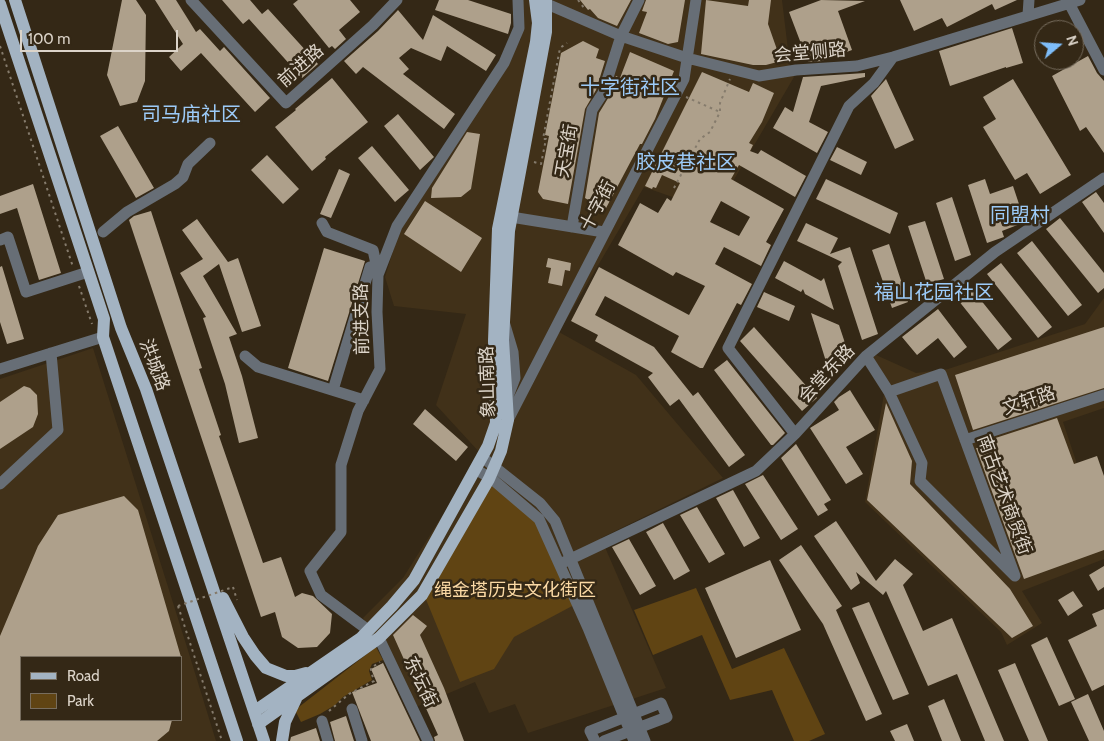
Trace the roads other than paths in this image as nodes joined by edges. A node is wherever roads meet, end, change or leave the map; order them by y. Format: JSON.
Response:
{"nodes":[{"id":1,"x":15,"y":0,"type":"edge"},
{"id":2,"x":191,"y":0,"type":"edge"},
{"id":3,"x":397,"y":0,"type":"edge"},
{"id":4,"x":518,"y":0,"type":"edge"},
{"id":5,"x":639,"y":0,"type":"edge"},
{"id":6,"x":696,"y":0,"type":"edge"},
{"id":7,"x":1029,"y":0,"type":"edge"},
{"id":8,"x":543,"y":1,"type":"edge"},
{"id":9,"x":1075,"y":2,"type":"edge"},
{"id":10,"x":0,"y":4,"type":"edge"},
{"id":11,"x":1028,"y":15,"type":"junction"},
{"id":12,"x":621,"y":36,"type":"junction"},
{"id":13,"x":893,"y":57,"type":"junction"},
{"id":14,"x":687,"y":58,"type":"junction"},
{"id":15,"x":1104,"y":70,"type":"edge"},
{"id":16,"x":210,"y":143,"type":"dead end"},
{"id":17,"x":1104,"y":178,"type":"edge"},
{"id":18,"x":511,"y":217,"type":"junction"},
{"id":19,"x":322,"y":223,"type":"dead end"},
{"id":20,"x":572,"y":227,"type":"junction"},
{"id":21,"x":103,"y":232,"type":"dead end"},
{"id":22,"x":604,"y":232,"type":"junction"},
{"id":23,"x":0,"y":240,"type":"edge"},
{"id":24,"x":377,"y":271,"type":"junction"},
{"id":25,"x":82,"y":274,"type":"junction"},
{"id":26,"x":103,"y":337,"type":"junction"},
{"id":27,"x":52,"y":353,"type":"junction"},
{"id":28,"x":245,"y":356,"type":"dead end"},
{"id":29,"x":866,"y":356,"type":"junction"},
{"id":30,"x":0,"y":369,"type":"edge"},
{"id":31,"x":333,"y":390,"type":"junction"},
{"id":32,"x":889,"y":392,"type":"junction"},
{"id":33,"x":1104,"y":395,"type":"edge"},
{"id":34,"x":364,"y":400,"type":"junction"},
{"id":35,"x":508,"y":420,"type":"junction"},
{"id":36,"x":795,"y":434,"type":"junction"},
{"id":37,"x":965,"y":440,"type":"junction"},
{"id":38,"x":482,"y":457,"type":"junction"},
{"id":39,"x":475,"y":469,"type":"junction"},
{"id":40,"x":492,"y":472,"type":"junction"},
{"id":41,"x":0,"y":484,"type":"edge"},
{"id":42,"x":570,"y":559,"type":"junction"},
{"id":43,"x":205,"y":563,"type":"junction"},
{"id":44,"x":560,"y":564,"type":"junction"},
{"id":45,"x":368,"y":630,"type":"junction"},
{"id":46,"x":379,"y":638,"type":"junction"},
{"id":47,"x":311,"y":672,"type":"junction"},
{"id":48,"x":298,"y":696,"type":"junction"},
{"id":49,"x":352,"y":709,"type":"dead end"},
{"id":50,"x":254,"y":711,"type":"junction"},
{"id":51,"x":629,"y":716,"type":"junction"},
{"id":52,"x":322,"y":721,"type":"road end"},
{"id":53,"x":258,"y":724,"type":"junction"},
{"id":54,"x":634,"y":733,"type":"edge"},
{"id":55,"x":234,"y":739,"type":"edge"},
{"id":56,"x":264,"y":741,"type":"edge"},
{"id":57,"x":282,"y":741,"type":"edge"},
{"id":58,"x":328,"y":741,"type":"edge"},
{"id":59,"x":362,"y":741,"type":"edge"},
{"id":60,"x":428,"y":741,"type":"edge"},
{"id":61,"x":595,"y":741,"type":"edge"},
{"id":62,"x":604,"y":741,"type":"edge"},
{"id":63,"x":645,"y":741,"type":"edge"}],
"edges":[{"from":1,"to":43,"type":"main road","name":"洪城路"},
{"from":2,"to":3,"type":"street","name":"前进路"},
{"from":4,"to":24,"type":"street","name":"前进支路"},
{"from":5,"to":12,"type":"street","name":"天宝街"},
{"from":6,"to":14,"type":"street","name":"十字街"},
{"from":7,"to":11,"type":"street"},
{"from":8,"to":12,"type":"street","name":"会堂侧路"},
{"from":8,"to":18,"type":"main road","name":"象山南路"},
{"from":8,"to":38,"type":"main road","name":"象山南路"},
{"from":9,"to":11,"type":"street","name":"会堂侧路"},
{"from":9,"to":15,"type":"street"},
{"from":10,"to":25,"type":"main road"},
{"from":11,"to":13,"type":"street","name":"会堂侧路"},
{"from":12,"to":14,"type":"street","name":"会堂侧路"},
{"from":12,"to":20,"type":"street","name":"天宝街"},
{"from":13,"to":14,"type":"street","name":"会堂侧路"},
{"from":13,"to":36,"type":"street"},
{"from":14,"to":22,"type":"street","name":"十字街"},
{"from":16,"to":21,"type":"street"},
{"from":17,"to":29,"type":"street","name":"会堂东路"},
{"from":18,"to":20,"type":"street"},
{"from":18,"to":35,"type":"main road","name":"象山南路"},
{"from":19,"to":24,"type":"street"},
{"from":20,"to":22,"type":"street"},
{"from":22,"to":35,"type":"street","name":"十字街"},
{"from":23,"to":25,"type":"street"},
{"from":24,"to":31,"type":"street"},
{"from":24,"to":34,"type":"street","name":"前进支路"},
{"from":25,"to":26,"type":"main road"},
{"from":26,"to":27,"type":"street"},
{"from":26,"to":55,"type":"main road"},
{"from":27,"to":30,"type":"street"},
{"from":27,"to":41,"type":"street"},
{"from":28,"to":31,"type":"street"},
{"from":29,"to":32,"type":"street","name":"南古艺术商贸街"},
{"from":29,"to":36,"type":"street","name":"会堂东路"},
{"from":31,"to":34,"type":"street"},
{"from":32,"to":37,"type":"street","name":"南古艺术商贸街"},
{"from":32,"to":37,"type":"street","name":"南古艺术商贸街"},
{"from":33,"to":37,"type":"street","name":"文轩路"},
{"from":34,"to":45,"type":"street","name":"前进支路"},
{"from":35,"to":40,"type":"main road","name":"象山南路"},
{"from":36,"to":42,"type":"street","name":"会堂东路"},
{"from":38,"to":39,"type":"main road","name":"象山南路"},
{"from":38,"to":40,"type":"street"},
{"from":39,"to":40,"type":"street"},
{"from":39,"to":45,"type":"main road","name":"象山南路"},
{"from":40,"to":42,"type":"street"},
{"from":40,"to":44,"type":"street"},
{"from":40,"to":46,"type":"main road","name":"象山南路"},
{"from":42,"to":44,"type":"street","name":"会堂东路"},
{"from":42,"to":51,"type":"street"},
{"from":43,"to":47,"type":"main road"},
{"from":43,"to":50,"type":"main road","name":"洪城路"},
{"from":44,"to":51,"type":"street"},
{"from":45,"to":47,"type":"main road","name":"象山南路"},
{"from":46,"to":48,"type":"main road","name":"象山南路"},
{"from":46,"to":60,"type":"street","name":"东坛街"},
{"from":47,"to":50,"type":"main road","name":"象山南路"},
{"from":48,"to":53,"type":"main road","name":"象山南路"},
{"from":48,"to":57,"type":"main road"},
{"from":49,"to":59,"type":"street"},
{"from":50,"to":53,"type":"main road","name":"洪城路"},
{"from":51,"to":54,"type":"street"},
{"from":51,"to":54,"type":"street"},
{"from":51,"to":61,"type":"street"},
{"from":52,"to":58,"type":"street"},
{"from":53,"to":56,"type":"main road","name":"洪城路"},
{"from":54,"to":62,"type":"street"},
{"from":54,"to":63,"type":"street"}]}
